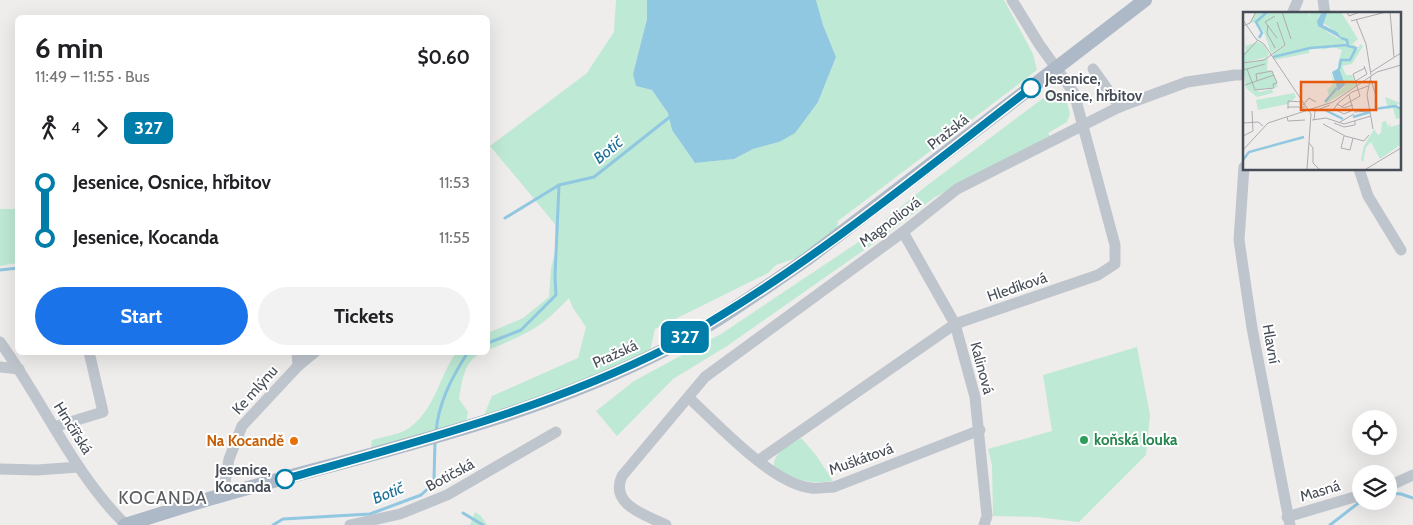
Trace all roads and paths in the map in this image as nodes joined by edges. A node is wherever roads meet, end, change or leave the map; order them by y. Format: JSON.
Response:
{"nodes":[{"id":1,"x":1012,"y":0,"type":"edge"},
{"id":2,"x":1145,"y":0,"type":"edge"},
{"id":3,"x":1298,"y":0,"type":"edge"},
{"id":4,"x":1293,"y":12,"type":"edge"},
{"id":5,"x":1056,"y":68,"type":"junction"},
{"id":6,"x":1093,"y":69,"type":"dead end"},
{"id":7,"x":1243,"y":75,"type":"edge"},
{"id":8,"x":1120,"y":107,"type":"junction"},
{"id":9,"x":1083,"y":125,"type":"junction"},
{"id":10,"x":1244,"y":170,"type":"edge"},
{"id":11,"x":1359,"y":170,"type":"edge"},
{"id":12,"x":903,"y":232,"type":"junction"},
{"id":13,"x":1401,"y":250,"type":"dead end"},
{"id":14,"x":955,"y":324,"type":"junction"},
{"id":15,"x":0,"y":342,"type":"edge"},
{"id":16,"x":90,"y":355,"type":"edge"},
{"id":17,"x":297,"y":355,"type":"edge"},
{"id":18,"x":311,"y":355,"type":"edge"},
{"id":19,"x":298,"y":366,"type":"junction"},
{"id":20,"x":0,"y":367,"type":"edge"},
{"id":21,"x":19,"y":369,"type":"junction"},
{"id":22,"x":689,"y":398,"type":"junction"},
{"id":23,"x":54,"y":427,"type":"junction"},
{"id":24,"x":980,"y":430,"type":"junction"},
{"id":25,"x":556,"y":432,"type":"dead end"},
{"id":26,"x":759,"y":460,"type":"junction"},
{"id":27,"x":79,"y":467,"type":"junction"},
{"id":28,"x":0,"y":469,"type":"edge"},
{"id":29,"x":1413,"y":475,"type":"edge"},
{"id":30,"x":1397,"y":482,"type":"edge"},
{"id":31,"x":223,"y":494,"type":"junction"},
{"id":32,"x":1352,"y":498,"type":"edge"},
{"id":33,"x":1288,"y":521,"type":"edge"},
{"id":34,"x":385,"y":522,"type":"edge"},
{"id":35,"x":126,"y":525,"type":"edge"},
{"id":36,"x":350,"y":525,"type":"edge"},
{"id":37,"x":666,"y":525,"type":"edge"},
{"id":38,"x":984,"y":525,"type":"edge"}],
"edges":[{"from":1,"to":5,"type":"street","name":"Hledíková"},
{"from":2,"to":5,"type":"main road","name":"Pražská"},
{"from":3,"to":4,"type":"street"},
{"from":5,"to":9,"type":"street","name":"Hledíková"},
{"from":5,"to":31,"type":"main road","name":"Pražská"},
{"from":6,"to":8,"type":"street"},
{"from":7,"to":8,"type":"street","name":"Magnoliová"},
{"from":8,"to":9,"type":"street","name":"Magnoliová"},
{"from":9,"to":12,"type":"street","name":"Magnoliová"},
{"from":9,"to":14,"type":"street","name":"Hledíková"},
{"from":10,"to":33,"type":"street","name":"Hlavní"},
{"from":11,"to":13,"type":"street"},
{"from":12,"to":14,"type":"street","name":"Kalinová"},
{"from":12,"to":22,"type":"street","name":"Magnoliová"},
{"from":14,"to":24,"type":"street","name":"Kalinová"},
{"from":14,"to":26,"type":"street","name":"Hledíková"},
{"from":15,"to":21,"type":"street","name":"Hrnčířská"},
{"from":16,"to":23,"type":"street"},
{"from":17,"to":19,"type":"street","name":"Ke mlýnu"},
{"from":18,"to":19,"type":"street","name":"Ke mlýnu"},
{"from":19,"to":31,"type":"street","name":"Ke mlýnu"},
{"from":20,"to":21,"type":"street"},
{"from":21,"to":23,"type":"street","name":"Hrnčířská"},
{"from":22,"to":26,"type":"street","name":"Muškátová"},
{"from":22,"to":37,"type":"street","name":"Magnoliová"},
{"from":23,"to":27,"type":"street","name":"Hrnčířská"},
{"from":24,"to":26,"type":"street","name":"Muškátová"},
{"from":24,"to":38,"type":"street","name":"Kalinová"},
{"from":25,"to":34,"type":"street","name":"Botičská"},
{"from":27,"to":28,"type":"street"},
{"from":27,"to":35,"type":"street","name":"Hrnčířská"},
{"from":29,"to":30,"type":"street"},
{"from":31,"to":35,"type":"main road","name":"Pražská"},
{"from":32,"to":33,"type":"street","name":"Masná"},
{"from":34,"to":36,"type":"street","name":"Botičská"}]}
